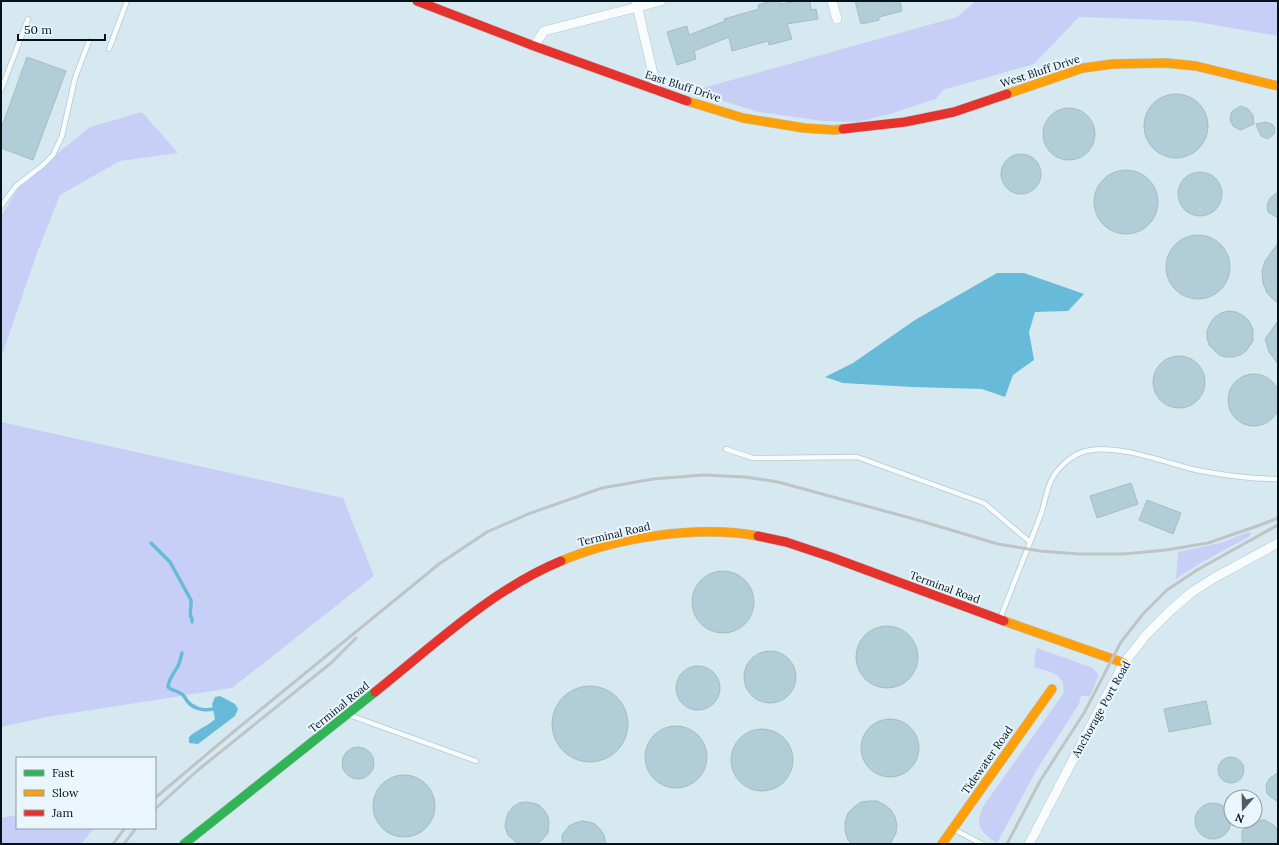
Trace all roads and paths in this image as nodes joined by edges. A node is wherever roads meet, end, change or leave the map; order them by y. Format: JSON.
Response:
{"nodes":[{"id":1,"x":127,"y":1,"type":"edge"},
{"id":2,"x":417,"y":1,"type":"edge"},
{"id":3,"x":661,"y":1,"type":"edge"},
{"id":4,"x":832,"y":1,"type":"edge"},
{"id":5,"x":434,"y":4,"type":"edge"},
{"id":6,"x":637,"y":4,"type":"edge"},
{"id":7,"x":28,"y":19,"type":"dead end"},
{"id":8,"x":837,"y":19,"type":"dead end"},
{"id":9,"x":89,"y":41,"type":"dead end"},
{"id":10,"x":534,"y":46,"type":"junction"},
{"id":11,"x":109,"y":49,"type":"dead end"},
{"id":12,"x":1278,"y":86,"type":"edge"},
{"id":13,"x":1,"y":90,"type":"edge"},
{"id":14,"x":657,"y":91,"type":"junction"},
{"id":15,"x":954,"y":112,"type":"joint"},
{"id":16,"x":1,"y":206,"type":"edge"},
{"id":17,"x":726,"y":448,"type":"dead end"},
{"id":18,"x":1278,"y":479,"type":"edge"},
{"id":19,"x":1030,"y":542,"type":"junction"},
{"id":20,"x":1278,"y":543,"type":"edge"},
{"id":21,"x":999,"y":620,"type":"junction"},
{"id":22,"x":1124,"y":664,"type":"junction"},
{"id":23,"x":1052,"y":689,"type":"dead end"},
{"id":24,"x":348,"y":715,"type":"junction"},
{"id":25,"x":476,"y":761,"type":"dead end"},
{"id":26,"x":952,"y":829,"type":"junction"},
{"id":27,"x":184,"y":844,"type":"edge"},
{"id":28,"x":942,"y":844,"type":"edge"},
{"id":29,"x":982,"y":844,"type":"edge"},
{"id":30,"x":1029,"y":844,"type":"edge"}],
"edges":[{"from":1,"to":11,"type":"lane"},
{"from":2,"to":5,"type":"street","name":"East Bluff Drive"},
{"from":3,"to":6,"type":"street"},
{"from":4,"to":8,"type":"street"},
{"from":5,"to":10,"type":"street","name":"East Bluff Drive"},
{"from":6,"to":10,"type":"street"},
{"from":6,"to":14,"type":"street"},
{"from":7,"to":13,"type":"lane"},
{"from":9,"to":16,"type":"lane"},
{"from":10,"to":14,"type":"street","name":"East Bluff Drive"},
{"from":12,"to":15,"type":"street","name":"West Bluff Drive"},
{"from":14,"to":15,"type":"street","name":"East Bluff Drive"},
{"from":17,"to":19,"type":"lane"},
{"from":18,"to":19,"type":"lane"},
{"from":19,"to":21,"type":"lane"},
{"from":20,"to":22,"type":"street","name":"Anchorage Port Road"},
{"from":21,"to":22,"type":"street","name":"Terminal Road"},
{"from":21,"to":24,"type":"street","name":"Terminal Road"},
{"from":22,"to":30,"type":"street","name":"Anchorage Port Road"},
{"from":23,"to":26,"type":"street","name":"Tidewater Road"},
{"from":24,"to":25,"type":"lane"},
{"from":24,"to":27,"type":"street","name":"Terminal Road"},
{"from":26,"to":28,"type":"street","name":"Tidewater Road"},
{"from":26,"to":29,"type":"lane"}]}
